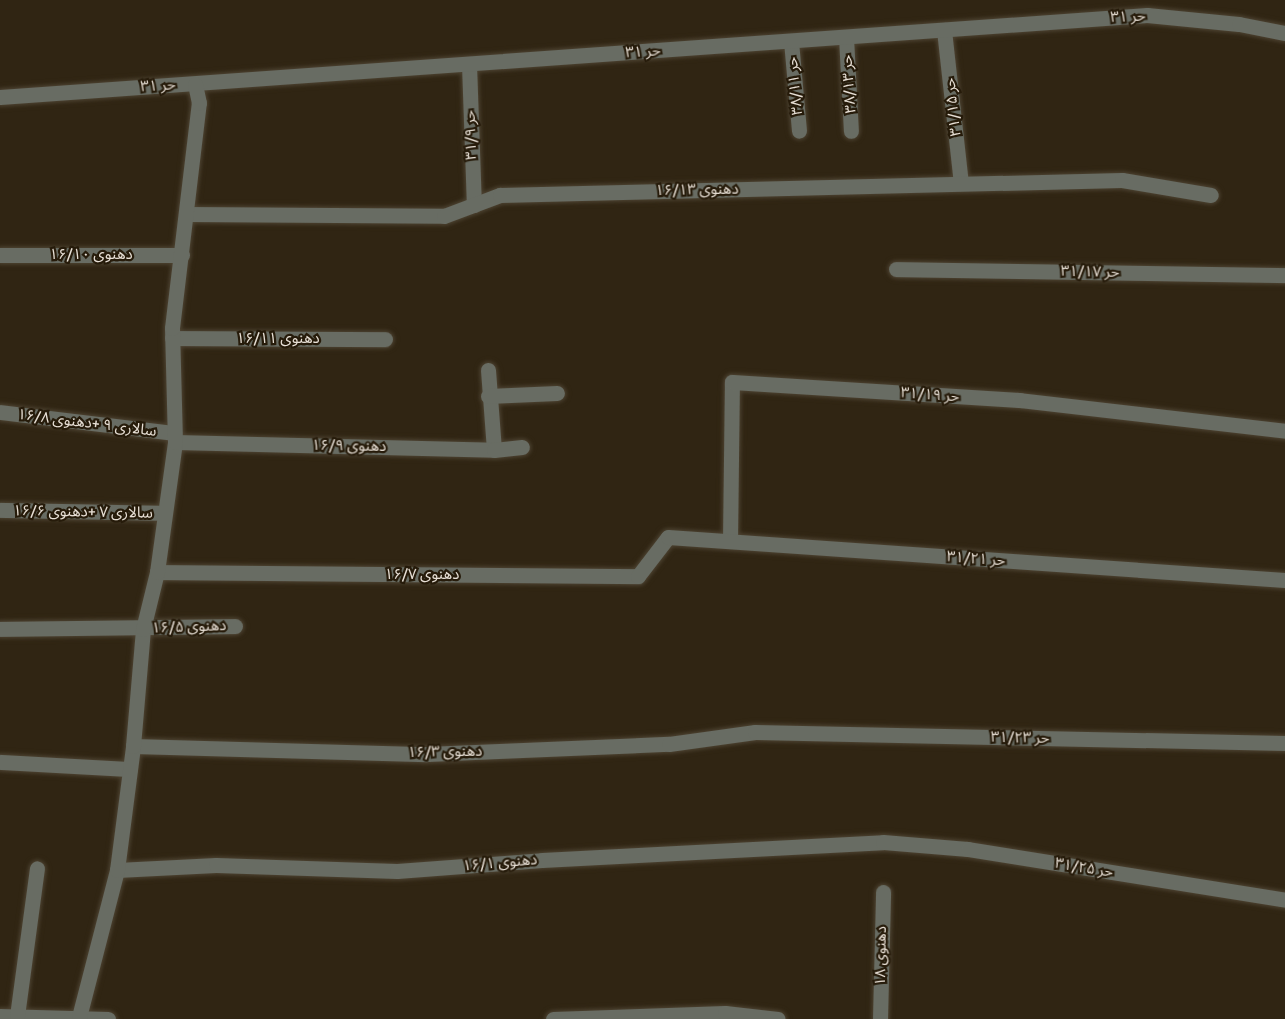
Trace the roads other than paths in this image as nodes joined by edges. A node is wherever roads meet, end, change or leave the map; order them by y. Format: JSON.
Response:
{"nodes":[{"id":1,"x":944,"y":30,"type":"junction"},
{"id":2,"x":1285,"y":33,"type":"edge"},
{"id":3,"x":846,"y":37,"type":"junction"},
{"id":4,"x":791,"y":41,"type":"junction"},
{"id":5,"x":469,"y":64,"type":"junction"},
{"id":6,"x":195,"y":84,"type":"junction"},
{"id":7,"x":0,"y":97,"type":"edge"},
{"id":8,"x":851,"y":130,"type":"dead end"},
{"id":9,"x":799,"y":131,"type":"dead end"},
{"id":10,"x":961,"y":183,"type":"junction"},
{"id":11,"x":1211,"y":195,"type":"dead end"},
{"id":12,"x":474,"y":205,"type":"junction"},
{"id":13,"x":186,"y":214,"type":"junction"},
{"id":14,"x":0,"y":255,"type":"edge"},
{"id":15,"x":182,"y":255,"type":"junction"},
{"id":16,"x":896,"y":269,"type":"dead end"},
{"id":17,"x":1285,"y":275,"type":"edge"},
{"id":18,"x":172,"y":338,"type":"junction"},
{"id":19,"x":385,"y":339,"type":"dead end"},
{"id":20,"x":488,"y":370,"type":"dead end"},
{"id":21,"x":557,"y":393,"type":"dead end"},
{"id":22,"x":488,"y":396,"type":"junction"},
{"id":23,"x":0,"y":412,"type":"edge"},
{"id":24,"x":1285,"y":431,"type":"edge"},
{"id":25,"x":175,"y":438,"type":"junction"},
{"id":26,"x":522,"y":447,"type":"dead end"},
{"id":27,"x":494,"y":450,"type":"junction"},
{"id":28,"x":0,"y":510,"type":"edge"},
{"id":29,"x":165,"y":513,"type":"junction"},
{"id":30,"x":668,"y":537,"type":"joint"},
{"id":31,"x":730,"y":541,"type":"junction"},
{"id":32,"x":157,"y":572,"type":"junction"},
{"id":33,"x":1285,"y":580,"type":"edge"},
{"id":34,"x":235,"y":626,"type":"dead end"},
{"id":35,"x":0,"y":628,"type":"edge"},
{"id":36,"x":143,"y":629,"type":"junction"},
{"id":37,"x":755,"y":732,"type":"joint"},
{"id":38,"x":1285,"y":743,"type":"edge"},
{"id":39,"x":133,"y":746,"type":"junction"},
{"id":40,"x":0,"y":762,"type":"edge"},
{"id":41,"x":130,"y":769,"type":"junction"},
{"id":42,"x":883,"y":842,"type":"joint"},
{"id":43,"x":38,"y":868,"type":"dead end"},
{"id":44,"x":117,"y":870,"type":"junction"},
{"id":45,"x":883,"y":892,"type":"dead end"},
{"id":46,"x":1285,"y":900,"type":"edge"},
{"id":47,"x":17,"y":1016,"type":"junction"},
{"id":48,"x":724,"y":1016,"type":"edge"},
{"id":49,"x":0,"y":1017,"type":"edge"},
{"id":50,"x":78,"y":1017,"type":"junction"},
{"id":51,"x":108,"y":1019,"type":"edge"},
{"id":52,"x":564,"y":1019,"type":"edge"},
{"id":53,"x":778,"y":1019,"type":"edge"},
{"id":54,"x":880,"y":1019,"type":"edge"}],
"edges":[{"from":1,"to":2,"type":"street","name":"حر ۳۱"},
{"from":1,"to":3,"type":"street","name":"حر ۳۱"},
{"from":1,"to":10,"type":"street","name":"حر ۳۱/۱۵"},
{"from":3,"to":4,"type":"street","name":"حر ۳۱"},
{"from":3,"to":8,"type":"street","name":"حر ۳۸/۱۳"},
{"from":4,"to":5,"type":"street","name":"حر ۳۱"},
{"from":4,"to":9,"type":"street","name":"حر ۳۸/۱۱"},
{"from":5,"to":6,"type":"street","name":"حر ۳۱"},
{"from":5,"to":12,"type":"street","name":"حر ۳۱/۹"},
{"from":6,"to":7,"type":"street","name":"حر ۳۱"},
{"from":6,"to":13,"type":"street"},
{"from":10,"to":11,"type":"street","name":"دهنوی ۱۶/۱۳"},
{"from":10,"to":12,"type":"street","name":"دهنوی ۱۶/۱۳"},
{"from":12,"to":13,"type":"street","name":"دهنوی ۱۶/۱۳"},
{"from":13,"to":15,"type":"street"},
{"from":14,"to":15,"type":"street","name":"دهنوی ۱۶/۱۰"},
{"from":15,"to":18,"type":"street"},
{"from":16,"to":17,"type":"street","name":"حر ۳۱/۱۷"},
{"from":18,"to":19,"type":"street","name":"دهنوی ۱۶/۱۱"},
{"from":18,"to":25,"type":"street"},
{"from":20,"to":22,"type":"street"},
{"from":21,"to":22,"type":"street"},
{"from":22,"to":27,"type":"street"},
{"from":23,"to":25,"type":"street","name":"سالاری ۹ +دهنوی ۱۶/۸"},
{"from":24,"to":31,"type":"street","name":"حر ۳۱/۱۹"},
{"from":25,"to":27,"type":"street","name":"دهنوی ۱۶/۹"},
{"from":25,"to":29,"type":"street"},
{"from":26,"to":27,"type":"street","name":"دهنوی ۱۶/۹"},
{"from":28,"to":29,"type":"street","name":"سالاری ۷ +دهنوی ۱۶/۶"},
{"from":29,"to":32,"type":"street"},
{"from":30,"to":31,"type":"street","name":"حر ۳۱/۲۱"},
{"from":30,"to":32,"type":"street","name":"دهنوی ۱۶/۷"},
{"from":31,"to":33,"type":"street","name":"حر ۳۱/۲۱"},
{"from":32,"to":36,"type":"street"},
{"from":34,"to":36,"type":"street","name":"دهنوی ۱۶/۵"},
{"from":35,"to":36,"type":"street","name":"دهنوی ۱۶/۵"},
{"from":36,"to":39,"type":"street"},
{"from":37,"to":38,"type":"street","name":"حر ۳۱/۲۳"},
{"from":37,"to":39,"type":"street","name":"دهنوی ۱۶/۳"},
{"from":39,"to":41,"type":"street"},
{"from":40,"to":41,"type":"street"},
{"from":41,"to":44,"type":"street"},
{"from":42,"to":44,"type":"street","name":"دهنوی ۱۶/۱"},
{"from":42,"to":46,"type":"street","name":"حر ۳۱/۲۵"},
{"from":43,"to":47,"type":"street"},
{"from":44,"to":50,"type":"street"},
{"from":45,"to":54,"type":"street","name":"دهنوی ۱۸"},
{"from":47,"to":49,"type":"street"},
{"from":47,"to":50,"type":"street"},
{"from":48,"to":52,"type":"street"},
{"from":48,"to":53,"type":"street"},
{"from":50,"to":51,"type":"street"}]}
